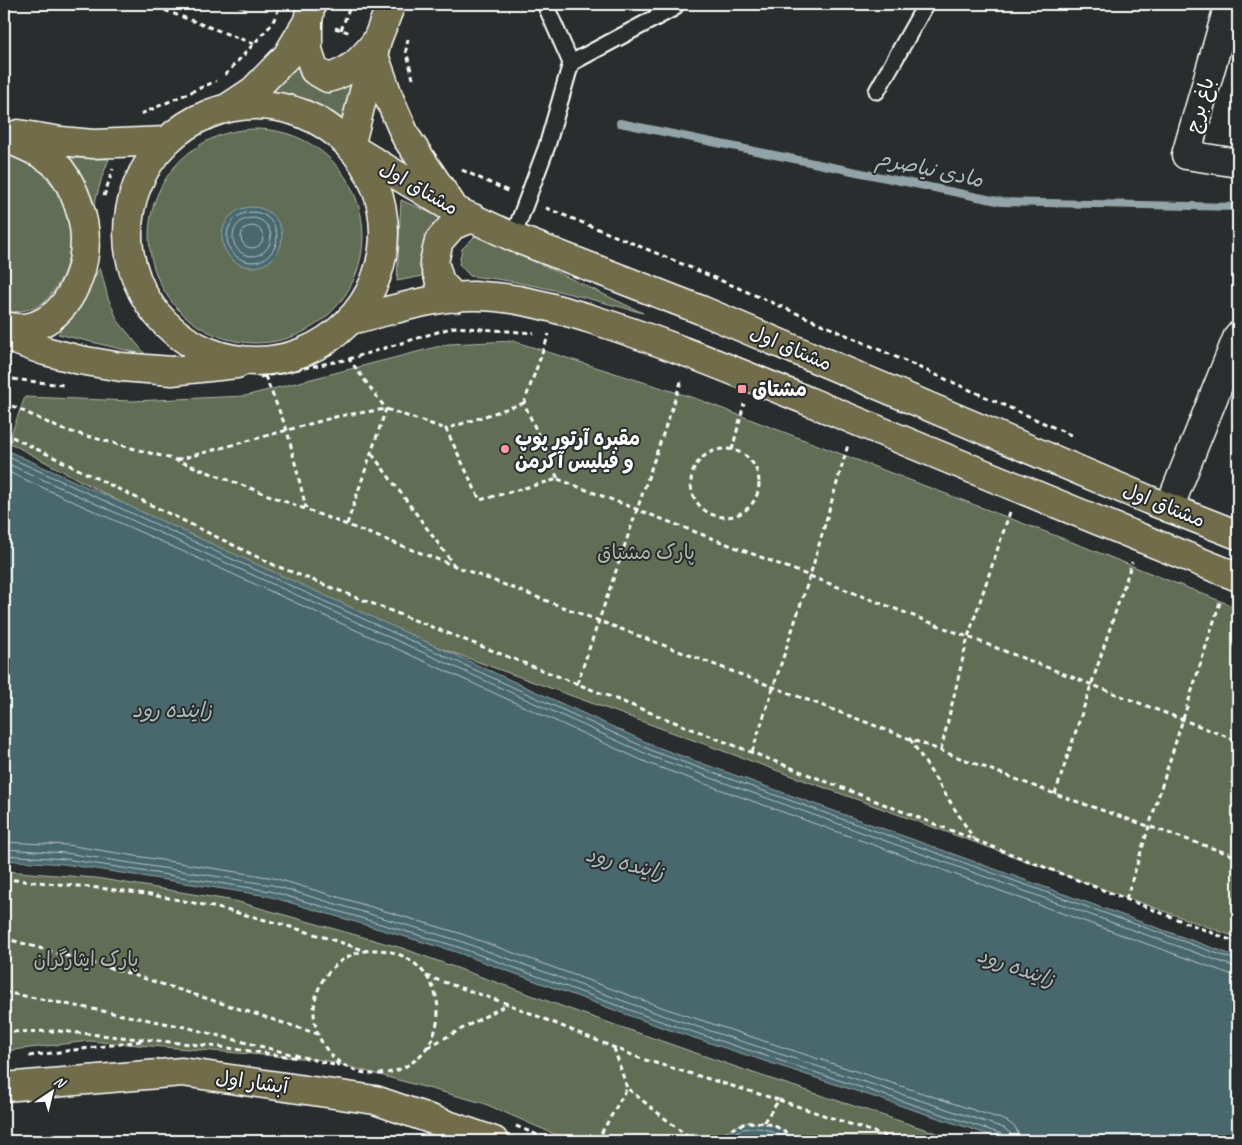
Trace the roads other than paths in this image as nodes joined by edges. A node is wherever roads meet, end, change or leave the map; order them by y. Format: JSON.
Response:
{"nodes":[{"id":1,"x":391,"y":4,"type":"edge"},
{"id":2,"x":546,"y":4,"type":"edge"},
{"id":3,"x":676,"y":4,"type":"edge"},
{"id":4,"x":926,"y":4,"type":"edge"},
{"id":5,"x":1228,"y":4,"type":"edge"},
{"id":6,"x":310,"y":12,"type":"edge"},
{"id":7,"x":376,"y":48,"type":"junction"},
{"id":8,"x":571,"y":63,"type":"junction"},
{"id":9,"x":877,"y":91,"type":"dead end"},
{"id":10,"x":228,"y":108,"type":"junction"},
{"id":11,"x":4,"y":132,"type":"edge"},
{"id":12,"x":4,"y":137,"type":"edge"},
{"id":13,"x":166,"y":141,"type":"junction"},
{"id":14,"x":350,"y":147,"type":"junction"},
{"id":15,"x":1238,"y":163,"type":"edge"},
{"id":16,"x":464,"y":214,"type":"junction"},
{"id":17,"x":513,"y":237,"type":"junction"},
{"id":18,"x":455,"y":298,"type":"junction"},
{"id":19,"x":350,"y":320,"type":"junction"},
{"id":20,"x":4,"y":326,"type":"edge"},
{"id":21,"x":4,"y":336,"type":"edge"},
{"id":22,"x":1238,"y":336,"type":"edge"},
{"id":23,"x":262,"y":371,"type":"junction"},
{"id":24,"x":1168,"y":508,"type":"junction"},
{"id":25,"x":1238,"y":535,"type":"edge"},
{"id":26,"x":1231,"y":585,"type":"edge"},
{"id":27,"x":4,"y":1087,"type":"edge"},
{"id":28,"x":494,"y":1141,"type":"edge"}],
"edges":[{"from":1,"to":7,"type":"main road"},
{"from":2,"to":8,"type":"lane"},
{"from":3,"to":8,"type":"lane"},
{"from":4,"to":9,"type":"lane"},
{"from":5,"to":15,"type":"street","name":"باغ برج"},
{"from":6,"to":7,"type":"main road"},
{"from":6,"to":10,"type":"main road"},
{"from":7,"to":14,"type":"main road"},
{"from":7,"to":16,"type":"main road"},
{"from":8,"to":17,"type":"lane"},
{"from":10,"to":13,"type":"main road"},
{"from":10,"to":14,"type":"main road"},
{"from":11,"to":13,"type":"main road"},
{"from":12,"to":20,"type":"main road"},
{"from":13,"to":23,"type":"main road"},
{"from":14,"to":16,"type":"main road","name":"مشتاق اول"},
{"from":14,"to":19,"type":"main road"},
{"from":16,"to":17,"type":"main road","name":"مشتاق اول"},
{"from":16,"to":18,"type":"main road"},
{"from":17,"to":24,"type":"main road","name":"مشتاق اول"},
{"from":18,"to":19,"type":"main road","name":"مشتاق اول"},
{"from":18,"to":26,"type":"main road","name":"مشتاق اول"},
{"from":19,"to":23,"type":"main road"},
{"from":21,"to":23,"type":"main road"},
{"from":22,"to":24,"type":"street"},
{"from":24,"to":25,"type":"main road","name":"مشتاق اول"},
{"from":27,"to":28,"type":"main road","name":"آبشار اول"}]}
